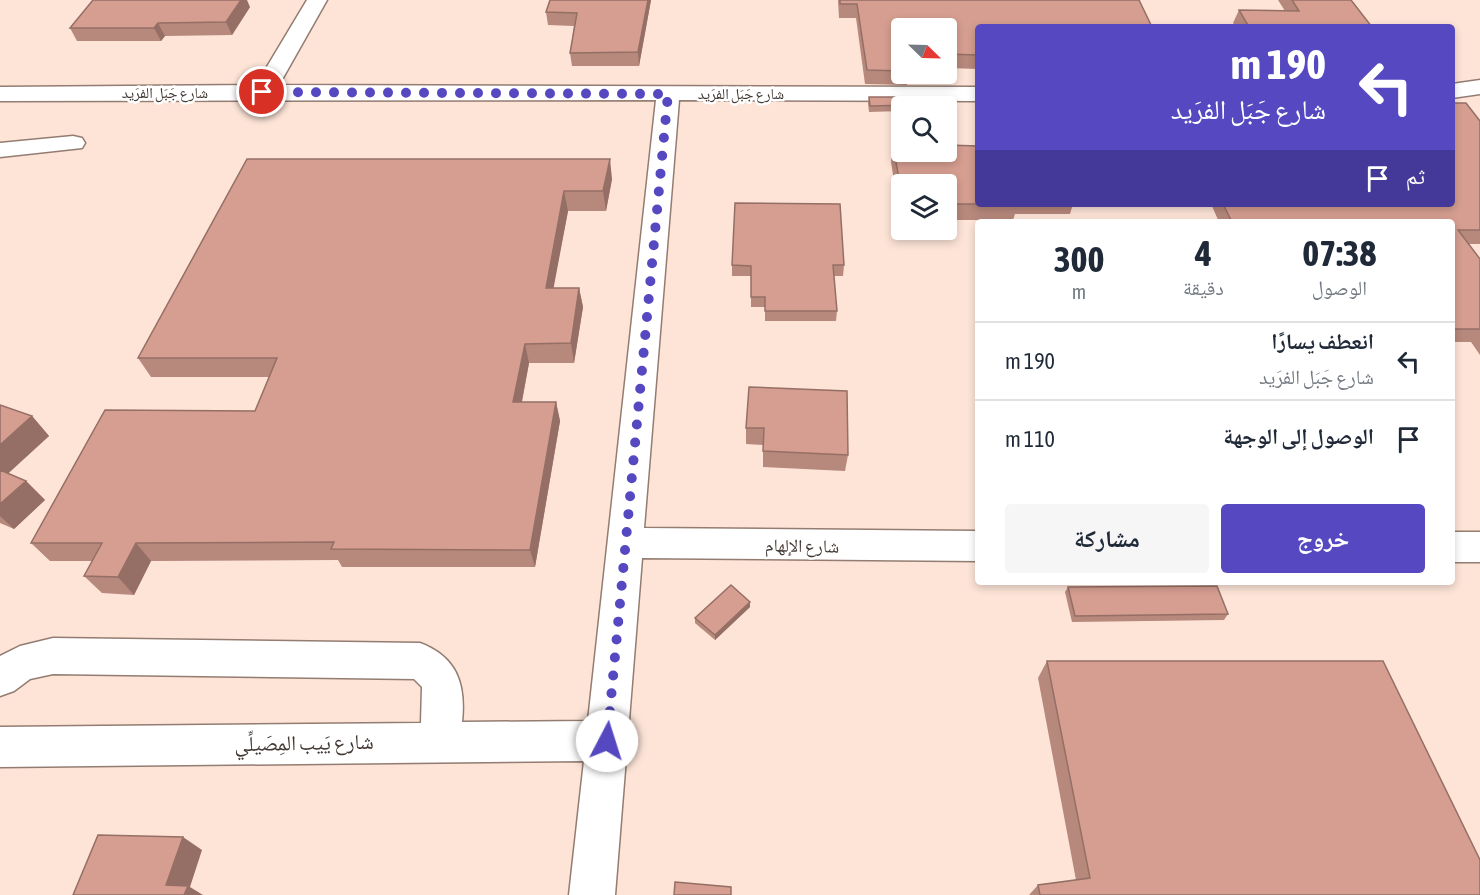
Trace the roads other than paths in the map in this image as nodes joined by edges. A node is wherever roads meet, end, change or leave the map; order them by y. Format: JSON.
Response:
{"nodes":[{"id":1,"x":317,"y":0,"type":"edge"},
{"id":2,"x":1480,"y":87,"type":"edge"},
{"id":3,"x":1455,"y":91,"type":"edge"},
{"id":4,"x":262,"y":92,"type":"junction"},
{"id":5,"x":0,"y":94,"type":"edge"},
{"id":6,"x":668,"y":94,"type":"junction"},
{"id":7,"x":975,"y":94,"type":"edge"},
{"id":8,"x":73,"y":143,"type":"dead end"},
{"id":9,"x":0,"y":150,"type":"edge"},
{"id":10,"x":626,"y":543,"type":"junction"},
{"id":11,"x":975,"y":546,"type":"edge"},
{"id":12,"x":1455,"y":547,"type":"edge"},
{"id":13,"x":1480,"y":547,"type":"edge"},
{"id":14,"x":0,"y":678,"type":"edge"},
{"id":15,"x":439,"y":741,"type":"junction"},
{"id":16,"x":607,"y":741,"type":"junction"},
{"id":17,"x":0,"y":747,"type":"edge"},
{"id":18,"x":592,"y":895,"type":"edge"}],
"edges":[{"from":1,"to":4,"type":"street"},
{"from":2,"to":3,"type":"street"},
{"from":4,"to":5,"type":"street","name":"شارع جَبَل الفرَيد"},
{"from":4,"to":6,"type":"street","name":"شارع جَبَل الفرَيد"},
{"from":6,"to":7,"type":"street","name":"شارع جَبَل الفرَيد"},
{"from":6,"to":10,"type":"street"},
{"from":8,"to":9,"type":"street"},
{"from":10,"to":11,"type":"street","name":"شارع الإلهام"},
{"from":10,"to":16,"type":"street"},
{"from":12,"to":13,"type":"street"},
{"from":14,"to":15,"type":"street"},
{"from":15,"to":16,"type":"street","name":"شارع يَيب المِصَيلِّي"},
{"from":15,"to":17,"type":"street","name":"شارع يَيب المِصَيلِّي"},
{"from":16,"to":18,"type":"street"}]}
